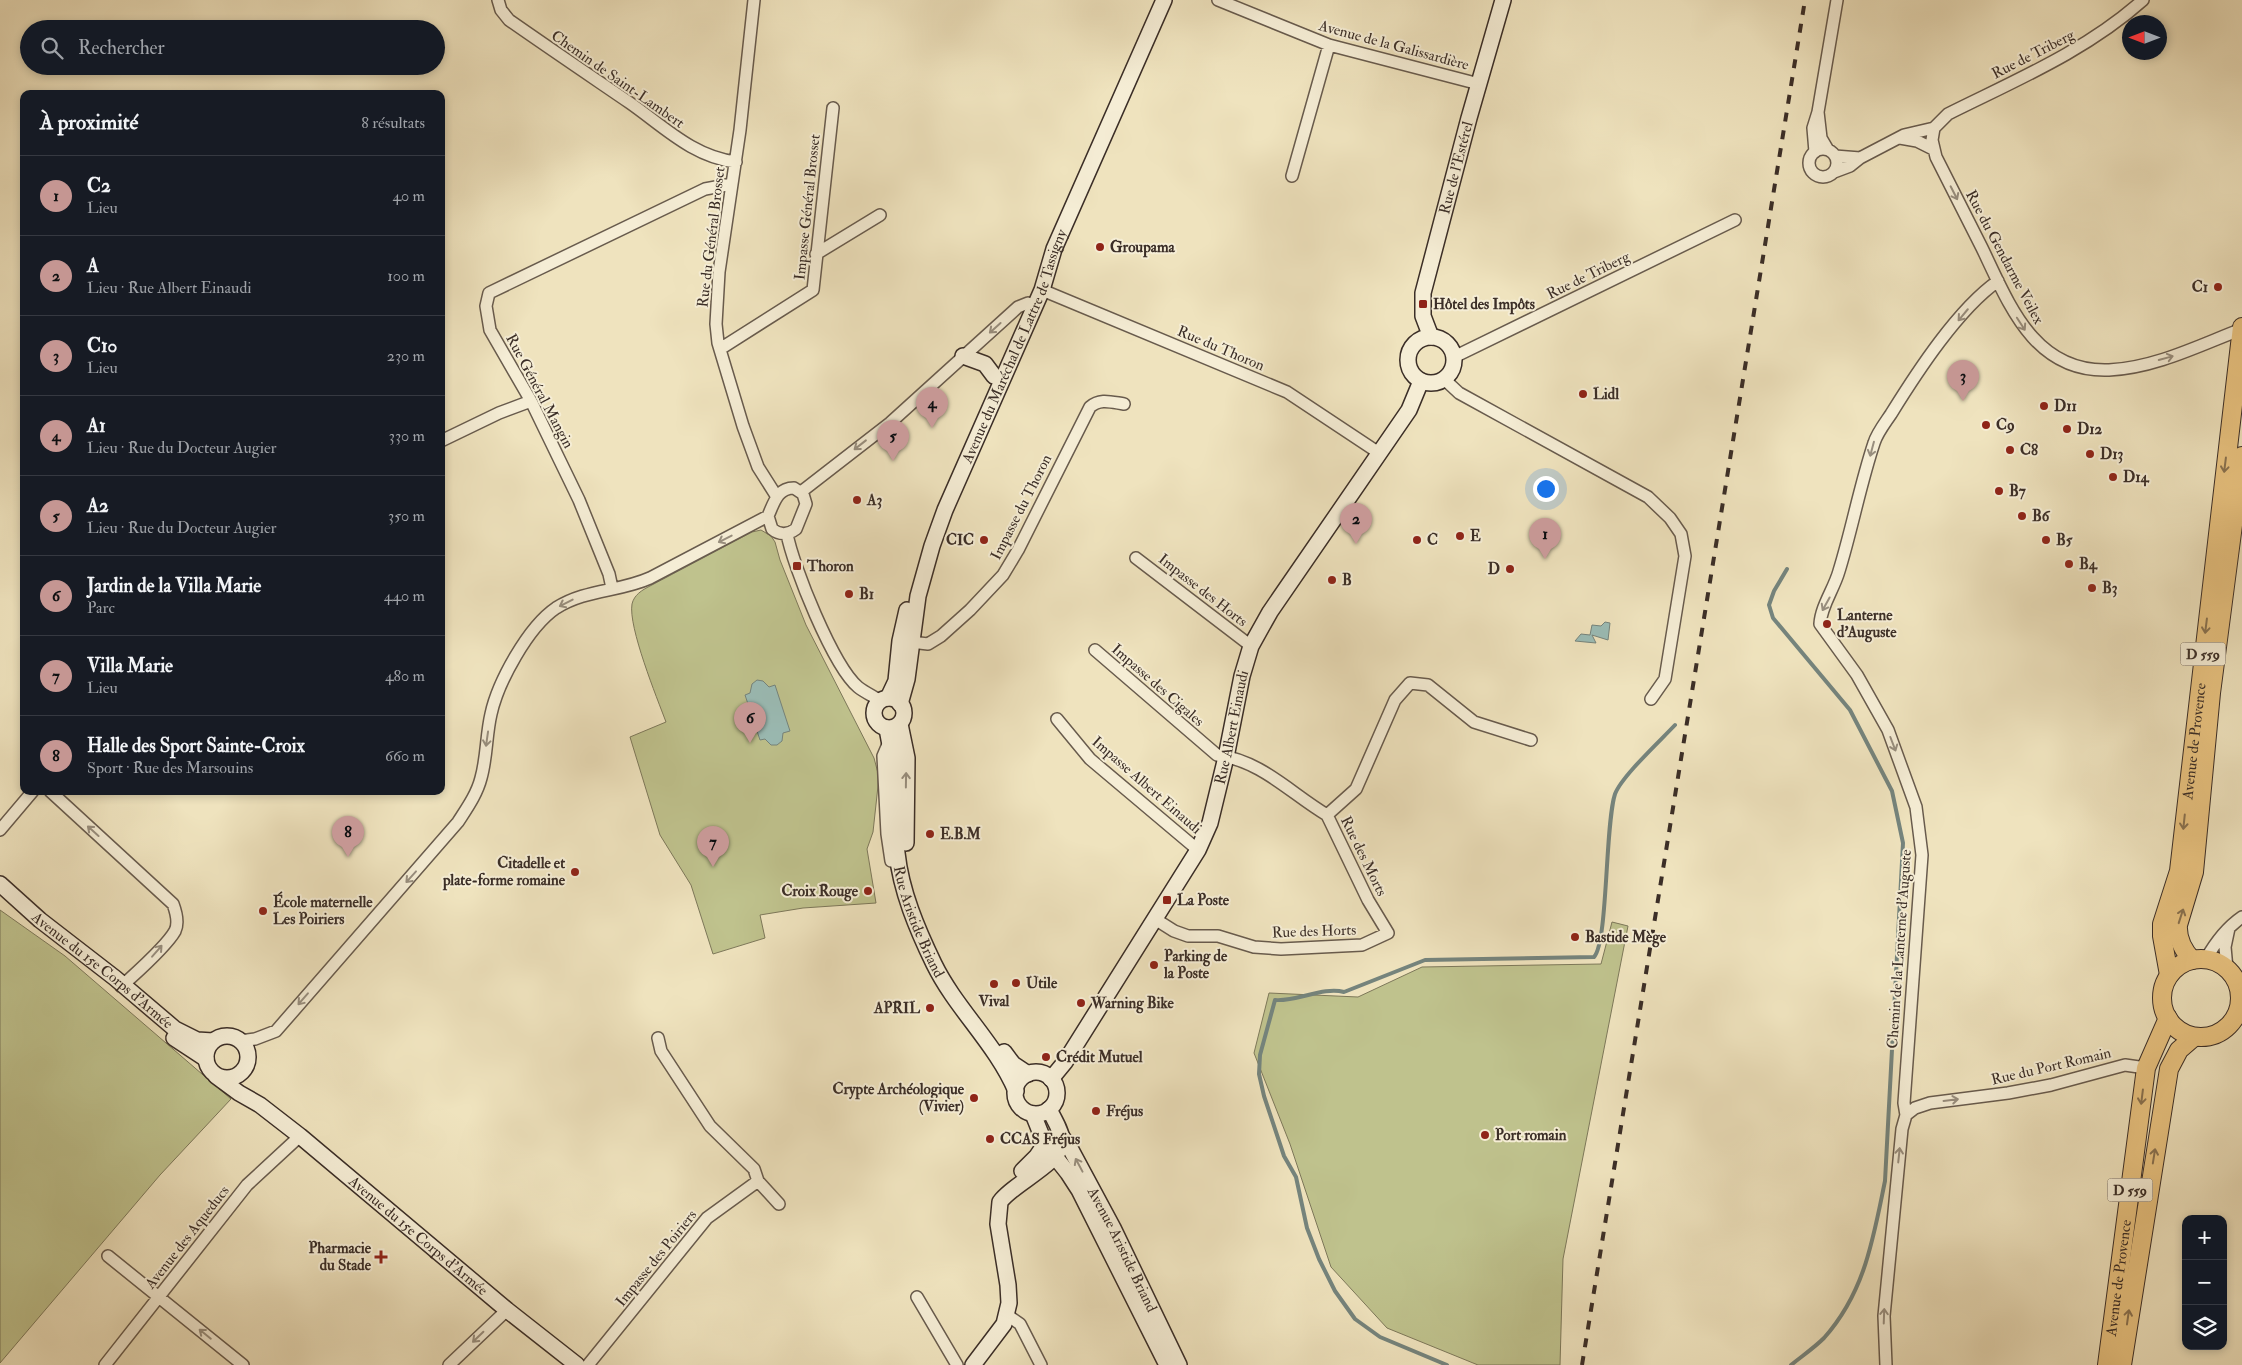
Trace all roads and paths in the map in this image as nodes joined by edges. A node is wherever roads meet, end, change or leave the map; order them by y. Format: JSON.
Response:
{"nodes":[{"id":1,"x":498,"y":0,"type":"edge"},
{"id":2,"x":754,"y":0,"type":"edge"},
{"id":3,"x":1152,"y":0,"type":"edge"},
{"id":4,"x":1164,"y":0,"type":"edge"},
{"id":5,"x":1218,"y":0,"type":"edge"},
{"id":6,"x":1503,"y":0,"type":"edge"},
{"id":7,"x":1837,"y":0,"type":"edge"},
{"id":8,"x":2143,"y":0,"type":"edge"},
{"id":9,"x":1330,"y":45,"type":"junction"},
{"id":10,"x":1479,"y":84,"type":"junction"},
{"id":11,"x":833,"y":108,"type":"dead end"},
{"id":12,"x":1818,"y":112,"type":"junction"},
{"id":13,"x":1934,"y":128,"type":"junction"},
{"id":14,"x":1900,"y":138,"type":"junction"},
{"id":15,"x":1933,"y":149,"type":"junction"},
{"id":16,"x":1815,"y":152,"type":"junction"},
{"id":17,"x":1831,"y":153,"type":"junction"},
{"id":18,"x":1860,"y":158,"type":"junction"},
{"id":19,"x":736,"y":162,"type":"junction"},
{"id":20,"x":1834,"y":172,"type":"junction"},
{"id":21,"x":1292,"y":176,"type":"dead end"},
{"id":22,"x":732,"y":184,"type":"junction"},
{"id":23,"x":880,"y":214,"type":"dead end"},
{"id":24,"x":1735,"y":220,"type":"dead end"},
{"id":25,"x":816,"y":254,"type":"junction"},
{"id":26,"x":1998,"y":281,"type":"junction"},
{"id":27,"x":1042,"y":290,"type":"junction"},
{"id":28,"x":1028,"y":303,"type":"junction"},
{"id":29,"x":2242,"y":328,"type":"edge"},
{"id":30,"x":1431,"y":337,"type":"junction"},
{"id":31,"x":720,"y":349,"type":"junction"},
{"id":32,"x":963,"y":356,"type":"junction"},
{"id":33,"x":1454,"y":357,"type":"junction"},
{"id":34,"x":994,"y":376,"type":"junction"},
{"id":35,"x":1444,"y":379,"type":"junction"},
{"id":36,"x":1421,"y":381,"type":"junction"},
{"id":37,"x":531,"y":401,"type":"junction"},
{"id":38,"x":1124,"y":404,"type":"dead end"},
{"id":39,"x":445,"y":439,"type":"edge"},
{"id":40,"x":1379,"y":453,"type":"junction"},
{"id":41,"x":2242,"y":456,"type":"edge"},
{"id":42,"x":801,"y":492,"type":"junction"},
{"id":43,"x":777,"y":497,"type":"junction"},
{"id":44,"x":768,"y":516,"type":"junction"},
{"id":45,"x":786,"y":534,"type":"junction"},
{"id":46,"x":1136,"y":558,"type":"dead end"},
{"id":47,"x":612,"y":588,"type":"junction"},
{"id":48,"x":911,"y":642,"type":"junction"},
{"id":49,"x":1251,"y":646,"type":"junction"},
{"id":50,"x":1095,"y":650,"type":"dead end"},
{"id":51,"x":1651,"y":699,"type":"dead end"},
{"id":52,"x":890,"y":701,"type":"junction"},
{"id":53,"x":1058,"y":719,"type":"dead end"},
{"id":54,"x":892,"y":731,"type":"junction"},
{"id":55,"x":1531,"y":740,"type":"dead end"},
{"id":56,"x":1226,"y":756,"type":"junction"},
{"id":57,"x":30,"y":795,"type":"edge"},
{"id":58,"x":54,"y":795,"type":"edge"},
{"id":59,"x":1327,"y":814,"type":"junction"},
{"id":60,"x":0,"y":830,"type":"edge"},
{"id":61,"x":1198,"y":850,"type":"junction"},
{"id":62,"x":0,"y":884,"type":"edge"},
{"id":63,"x":0,"y":897,"type":"edge"},
{"id":64,"x":2242,"y":917,"type":"edge"},
{"id":65,"x":1155,"y":920,"type":"junction"},
{"id":66,"x":2229,"y":927,"type":"junction"},
{"id":67,"x":1388,"y":933,"type":"joint"},
{"id":68,"x":2199,"y":960,"type":"junction"},
{"id":69,"x":2227,"y":968,"type":"junction"},
{"id":70,"x":2169,"y":975,"type":"junction"},
{"id":71,"x":123,"y":985,"type":"junction"},
{"id":72,"x":2240,"y":988,"type":"edge"},
{"id":73,"x":2238,"y":1017,"type":"edge"},
{"id":74,"x":2168,"y":1018,"type":"junction"},
{"id":75,"x":2194,"y":1037,"type":"junction"},
{"id":76,"x":658,"y":1038,"type":"dead end"},
{"id":77,"x":240,"y":1041,"type":"junction"},
{"id":78,"x":212,"y":1042,"type":"junction"},
{"id":79,"x":206,"y":1059,"type":"junction"},
{"id":80,"x":2146,"y":1068,"type":"junction"},
{"id":81,"x":242,"y":1072,"type":"junction"},
{"id":82,"x":1028,"y":1074,"type":"junction"},
{"id":83,"x":216,"y":1076,"type":"junction"},
{"id":84,"x":1051,"y":1079,"type":"junction"},
{"id":85,"x":1016,"y":1091,"type":"junction"},
{"id":86,"x":260,"y":1105,"type":"junction"},
{"id":87,"x":1049,"y":1109,"type":"junction"},
{"id":88,"x":1033,"y":1114,"type":"junction"},
{"id":89,"x":1906,"y":1115,"type":"junction"},
{"id":90,"x":300,"y":1136,"type":"junction"},
{"id":91,"x":1062,"y":1137,"type":"junction"},
{"id":92,"x":1045,"y":1144,"type":"junction"},
{"id":93,"x":1056,"y":1157,"type":"junction"},
{"id":94,"x":758,"y":1181,"type":"junction"},
{"id":95,"x":778,"y":1204,"type":"dead end"},
{"id":96,"x":108,"y":1256,"type":"dead end"},
{"id":97,"x":159,"y":1297,"type":"junction"},
{"id":98,"x":917,"y":1297,"type":"dead end"},
{"id":99,"x":507,"y":1310,"type":"junction"},
{"id":100,"x":1007,"y":1315,"type":"junction"},
{"id":101,"x":105,"y":1365,"type":"edge"},
{"id":102,"x":243,"y":1365,"type":"edge"},
{"id":103,"x":449,"y":1365,"type":"edge"},
{"id":104,"x":577,"y":1365,"type":"edge"},
{"id":105,"x":588,"y":1365,"type":"edge"},
{"id":106,"x":957,"y":1365,"type":"edge"},
{"id":107,"x":966,"y":1365,"type":"edge"},
{"id":108,"x":973,"y":1365,"type":"edge"},
{"id":109,"x":1041,"y":1365,"type":"edge"},
{"id":110,"x":1167,"y":1365,"type":"edge"},
{"id":111,"x":1179,"y":1365,"type":"edge"},
{"id":112,"x":1886,"y":1365,"type":"edge"},
{"id":113,"x":2107,"y":1365,"type":"edge"},
{"id":114,"x":2122,"y":1365,"type":"edge"}],
"edges":[{"from":1,"to":19,"type":"street","name":"Chemin de Saint-Lambert"},
{"from":2,"to":19,"type":"street","name":"Rue du Général Brosset"},
{"from":3,"to":28,"type":"main road","name":"Avenue du Maréchal de Lattre de Tassigny"},
{"from":4,"to":27,"type":"main road","name":"Avenue du Maréchal de Lattre de Tassigny"},
{"from":5,"to":9,"type":"street","name":"Avenue de la Galissardière"},
{"from":6,"to":10,"type":"main road","name":"Rue de l'Estérel"},
{"from":7,"to":12,"type":"street"},
{"from":8,"to":13,"type":"street","name":"Rue de Triberg"},
{"from":9,"to":10,"type":"street","name":"Avenue de la Galissardière"},
{"from":9,"to":21,"type":"street"},
{"from":10,"to":30,"type":"main road","name":"Rue de l'Estérel"},
{"from":11,"to":25,"type":"street","name":"Impasse Général Brosset"},
{"from":12,"to":16,"type":"street"},
{"from":12,"to":17,"type":"street"},
{"from":13,"to":14,"type":"street"},
{"from":13,"to":15,"type":"street"},
{"from":14,"to":15,"type":"street"},
{"from":14,"to":18,"type":"street"},
{"from":15,"to":26,"type":"street","name":"Rue du Gendarme Veilex","one_way":true},
{"from":16,"to":17,"type":"street"},
{"from":16,"to":20,"type":"street"},
{"from":17,"to":18,"type":"street"},
{"from":17,"to":20,"type":"street"},
{"from":18,"to":20,"type":"street"},
{"from":19,"to":22,"type":"street","name":"Rue du Général Brosset"},
{"from":22,"to":31,"type":"street","name":"Rue du Général Brosset"},
{"from":22,"to":37,"type":"street","name":"Rue Général Mangin"},
{"from":23,"to":25,"type":"street"},
{"from":24,"to":33,"type":"street","name":"Rue de Triberg"},
{"from":25,"to":31,"type":"street","name":"Impasse Général Brosset"},
{"from":26,"to":29,"type":"street","name":"Rue du Gendarme Veilex","one_way":true},
{"from":26,"to":89,"type":"street","name":"Chemin de la Lanterne d'Auguste","one_way":true},
{"from":27,"to":40,"type":"street","name":"Rue du Thoron"},
{"from":27,"to":48,"type":"main road","name":"Avenue du Maréchal de Lattre de Tassigny"},
{"from":28,"to":32,"type":"street","one_way":true},
{"from":28,"to":34,"type":"main road","name":"Avenue du Maréchal de Lattre de Tassigny"},
{"from":29,"to":70,"type":"main road","name":"Avenue de Provence","number":"D 559","one_way":true},
{"from":30,"to":33,"type":"main road"},
{"from":30,"to":36,"type":"main road"},
{"from":31,"to":43,"type":"street","name":"Rue du Général Brosset"},
{"from":32,"to":34,"type":"main road"},
{"from":32,"to":42,"type":"street","one_way":true},
{"from":33,"to":35,"type":"main road"},
{"from":34,"to":52,"type":"main road","name":"Avenue du Maréchal de Lattre de Tassigny"},
{"from":35,"to":36,"type":"main road"},
{"from":35,"to":51,"type":"street"},
{"from":36,"to":40,"type":"main road","name":"Rue Albert Einaudi"},
{"from":37,"to":39,"type":"street"},
{"from":37,"to":47,"type":"street","name":"Rue Général Mangin"},
{"from":38,"to":48,"type":"street","name":"Impasse du Thoron"},
{"from":40,"to":49,"type":"main road","name":"Rue Albert Einaudi"},
{"from":68,"to":41,"type":"main road","name":"Avenue de Provence","number":"D 559","one_way":true},
{"from":42,"to":43,"type":"street"},
{"from":42,"to":45,"type":"street"},
{"from":43,"to":44,"type":"street"},
{"from":44,"to":45,"type":"street"},
{"from":44,"to":47,"type":"street","one_way":true},
{"from":45,"to":52,"type":"street"},
{"from":46,"to":49,"type":"street","name":"Impasse des Horts"},
{"from":47,"to":77,"type":"street","one_way":true},
{"from":48,"to":52,"type":"main road","name":"Avenue du Maréchal de Lattre de Tassigny"},
{"from":49,"to":56,"type":"main road","name":"Rue Albert Einaudi"},
{"from":50,"to":56,"type":"street","name":"Impasse des Cigales"},
{"from":52,"to":54,"type":"main road"},
{"from":52,"to":54,"type":"main road"},
{"from":53,"to":61,"type":"street","name":"Impasse Albert Einaudi"},
{"from":82,"to":54,"type":"main road","name":"Rue Aristide Briand","one_way":true},
{"from":54,"to":85,"type":"main road","name":"Rue Aristide Briand"},
{"from":55,"to":59,"type":"street","name":"Rue des Morts"},
{"from":56,"to":59,"type":"street","name":"Impasse des Cigales"},
{"from":56,"to":61,"type":"main road","name":"Rue Albert Einaudi"},
{"from":57,"to":60,"type":"street"},
{"from":71,"to":58,"type":"street","one_way":true},
{"from":59,"to":67,"type":"street","name":"Rue des Morts"},
{"from":61,"to":65,"type":"main road","name":"Rue Albert Einaudi"},
{"from":62,"to":71,"type":"main road","name":"Avenue du 15e Corps d'Armée"},
{"from":63,"to":79,"type":"main road","name":"Avenue du 15e Corps d'Armée"},
{"from":64,"to":66,"type":"street"},
{"from":65,"to":67,"type":"street","name":"Rue des Horts"},
{"from":65,"to":84,"type":"main road","name":"Rue Albert Einaudi"},
{"from":66,"to":68,"type":"street"},
{"from":66,"to":69,"type":"street"},
{"from":68,"to":69,"type":"main road"},
{"from":68,"to":70,"type":"main road"},
{"from":69,"to":72,"type":"main road"},
{"from":70,"to":74,"type":"main road"},
{"from":71,"to":78,"type":"main road","name":"Avenue du 15e Corps d'Armée"},
{"from":72,"to":73,"type":"main road"},
{"from":73,"to":75,"type":"main road"},
{"from":74,"to":75,"type":"main road"},
{"from":74,"to":80,"type":"main road","name":"Avenue de Provence","number":"D 559"},
{"from":114,"to":75,"type":"main road","name":"Avenue de Provence","number":"D 559","one_way":true},
{"from":76,"to":94,"type":"street"},
{"from":77,"to":78,"type":"main road"},
{"from":77,"to":81,"type":"main road"},
{"from":78,"to":79,"type":"main road"},
{"from":79,"to":83,"type":"main road"},
{"from":89,"to":80,"type":"street","name":"Rue du Port Romain","one_way":true},
{"from":80,"to":113,"type":"main road","name":"Avenue de Provence","number":"D 559","one_way":true},
{"from":81,"to":83,"type":"main road"},
{"from":81,"to":86,"type":"main road","name":"Avenue du 15e Corps d'Armée"},
{"from":82,"to":84,"type":"main road"},
{"from":82,"to":85,"type":"main road"},
{"from":83,"to":86,"type":"main road","name":"Avenue du 15e Corps d'Armée"},
{"from":84,"to":87,"type":"main road"},
{"from":85,"to":88,"type":"main road"},
{"from":86,"to":90,"type":"main road","name":"Avenue du 15e Corps d'Armée"},
{"from":87,"to":88,"type":"main road"},
{"from":87,"to":91,"type":"main road"},
{"from":88,"to":92,"type":"main road","name":"Avenue Aristide Briand"},
{"from":112,"to":89,"type":"street","name":"Chemin de la Lanterne d'Auguste","one_way":true},
{"from":90,"to":97,"type":"street","name":"Avenue des Aqueducs"},
{"from":90,"to":99,"type":"main road","name":"Avenue du 15e Corps d'Armée"},
{"from":91,"to":93,"type":"main road"},
{"from":111,"to":91,"type":"main road","name":"Avenue Aristide Briand","one_way":true},
{"from":92,"to":93,"type":"main road","name":"Avenue Aristide Briand"},
{"from":92,"to":107,"type":"main road"},
{"from":93,"to":100,"type":"main road"},
{"from":93,"to":110,"type":"main road","name":"Avenue Aristide Briand"},
{"from":94,"to":95,"type":"street"},
{"from":94,"to":105,"type":"street","name":"Impasse des Poiriers"},
{"from":96,"to":97,"type":"street"},
{"from":97,"to":101,"type":"street","name":"Avenue des Aqueducs"},
{"from":102,"to":97,"type":"street","one_way":true},
{"from":98,"to":106,"type":"street"},
{"from":99,"to":103,"type":"street","one_way":true},
{"from":99,"to":104,"type":"main road","name":"Avenue du 15e Corps d'Armée"},
{"from":100,"to":108,"type":"main road"},
{"from":100,"to":109,"type":"street"}]}
